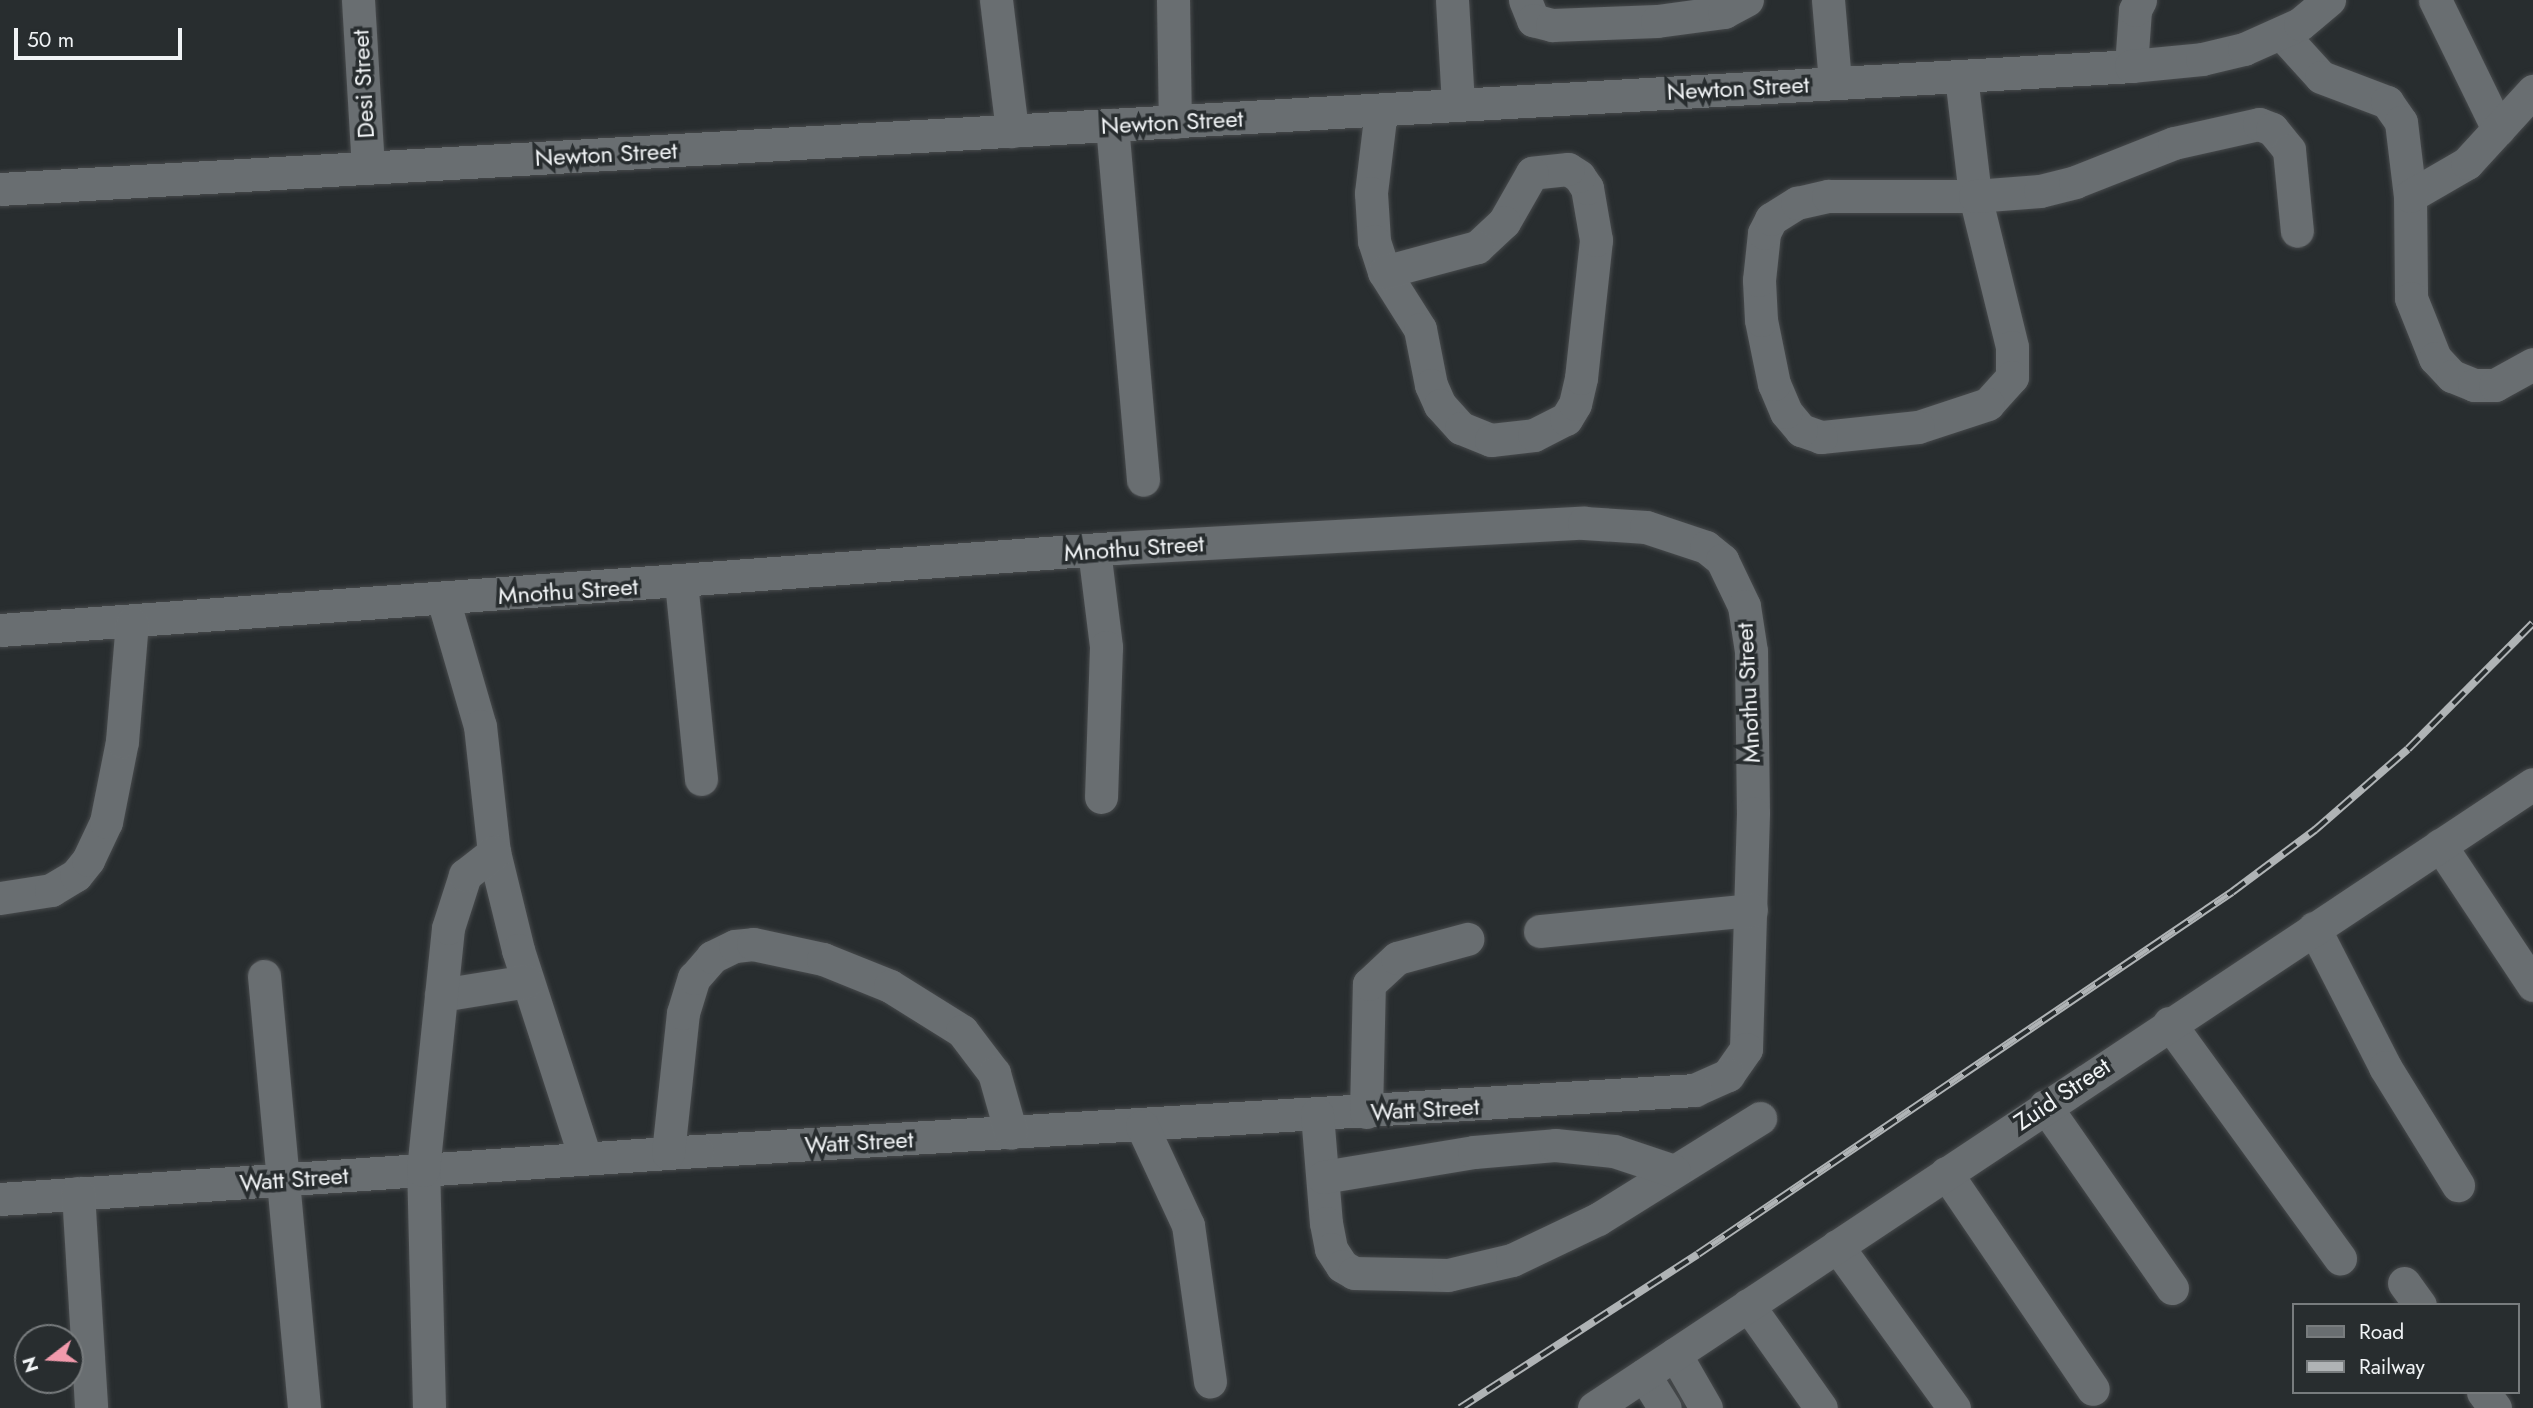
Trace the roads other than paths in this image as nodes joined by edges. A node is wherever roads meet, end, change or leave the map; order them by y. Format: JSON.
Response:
{"nodes":[{"id":1,"x":358,"y":0,"type":"edge"},
{"id":2,"x":996,"y":0,"type":"edge"},
{"id":3,"x":1173,"y":0,"type":"edge"},
{"id":4,"x":1452,"y":0,"type":"edge"},
{"id":5,"x":1525,"y":0,"type":"edge"},
{"id":6,"x":1747,"y":0,"type":"edge"},
{"id":7,"x":1828,"y":0,"type":"edge"},
{"id":8,"x":2140,"y":0,"type":"edge"},
{"id":9,"x":2329,"y":0,"type":"edge"},
{"id":10,"x":2435,"y":0,"type":"edge"},
{"id":11,"x":2281,"y":33,"type":"junction"},
{"id":12,"x":2131,"y":66,"type":"junction"},
{"id":13,"x":1961,"y":76,"type":"junction"},
{"id":14,"x":1835,"y":82,"type":"junction"},
{"id":15,"x":2533,"y":91,"type":"edge"},
{"id":16,"x":1458,"y":105,"type":"junction"},
{"id":17,"x":1381,"y":110,"type":"junction"},
{"id":18,"x":1175,"y":121,"type":"junction"},
{"id":19,"x":1112,"y":125,"type":"junction"},
{"id":20,"x":2498,"y":129,"type":"junction"},
{"id":21,"x":1012,"y":131,"type":"junction"},
{"id":22,"x":368,"y":168,"type":"junction"},
{"id":23,"x":0,"y":189,"type":"edge"},
{"id":24,"x":1975,"y":196,"type":"junction"},
{"id":25,"x":2410,"y":196,"type":"junction"},
{"id":26,"x":2297,"y":231,"type":"dead end"},
{"id":27,"x":1384,"y":272,"type":"junction"},
{"id":28,"x":2533,"y":364,"type":"edge"},
{"id":29,"x":1143,"y":480,"type":"dead end"},
{"id":30,"x":1094,"y":550,"type":"junction"},
{"id":31,"x":681,"y":582,"type":"junction"},
{"id":32,"x":443,"y":599,"type":"junction"},
{"id":33,"x":132,"y":623,"type":"junction"},
{"id":34,"x":0,"y":630,"type":"edge"},
{"id":35,"x":701,"y":779,"type":"dead end"},
{"id":36,"x":2533,"y":784,"type":"edge"},
{"id":37,"x":1101,"y":797,"type":"dead end"},
{"id":38,"x":2440,"y":845,"type":"junction"},
{"id":39,"x":494,"y":852,"type":"junction"},
{"id":40,"x":0,"y":898,"type":"edge"},
{"id":41,"x":1751,"y":911,"type":"junction"},
{"id":42,"x":2314,"y":928,"type":"junction"},
{"id":43,"x":1540,"y":931,"type":"dead end"},
{"id":44,"x":1467,"y":939,"type":"dead end"},
{"id":45,"x":264,"y":976,"type":"dead end"},
{"id":46,"x":527,"y":981,"type":"junction"},
{"id":47,"x":2533,"y":985,"type":"edge"},
{"id":48,"x":441,"y":995,"type":"junction"},
{"id":49,"x":2169,"y":1023,"type":"junction"},
{"id":50,"x":1718,"y":1083,"type":"joint"},
{"id":51,"x":1473,"y":1106,"type":"junction"},
{"id":52,"x":2045,"y":1106,"type":"junction"},
{"id":53,"x":1366,"y":1112,"type":"junction"},
{"id":54,"x":1317,"y":1114,"type":"junction"},
{"id":55,"x":1760,"y":1118,"type":"dead end"},
{"id":56,"x":1142,"y":1126,"type":"junction"},
{"id":57,"x":1011,"y":1133,"type":"junction"},
{"id":58,"x":1474,"y":1152,"type":"junction"},
{"id":59,"x":668,"y":1153,"type":"junction"},
{"id":60,"x":585,"y":1158,"type":"junction"},
{"id":61,"x":423,"y":1170,"type":"junction"},
{"id":62,"x":1674,"y":1171,"type":"junction"},
{"id":63,"x":1945,"y":1173,"type":"junction"},
{"id":64,"x":1323,"y":1177,"type":"junction"},
{"id":65,"x":286,"y":1179,"type":"junction"},
{"id":66,"x":2458,"y":1185,"type":"dead end"},
{"id":67,"x":78,"y":1194,"type":"junction"},
{"id":68,"x":0,"y":1199,"type":"edge"},
{"id":69,"x":1837,"y":1246,"type":"junction"},
{"id":70,"x":2340,"y":1258,"type":"dead end"},
{"id":71,"x":2172,"y":1288,"type":"dead end"},
{"id":72,"x":1748,"y":1306,"type":"junction"},
{"id":73,"x":1675,"y":1354,"type":"junction"},
{"id":74,"x":1644,"y":1375,"type":"junction"},
{"id":75,"x":1210,"y":1381,"type":"dead end"},
{"id":76,"x":2093,"y":1389,"type":"dead end"},
{"id":77,"x":91,"y":1408,"type":"edge"},
{"id":78,"x":304,"y":1408,"type":"edge"},
{"id":79,"x":429,"y":1408,"type":"edge"},
{"id":80,"x":1594,"y":1408,"type":"edge"},
{"id":81,"x":1665,"y":1408,"type":"edge"},
{"id":82,"x":1706,"y":1408,"type":"edge"},
{"id":83,"x":1821,"y":1408,"type":"edge"},
{"id":84,"x":1954,"y":1408,"type":"edge"}],
"edges":[{"from":1,"to":22,"type":"street","name":"Desi Street"},
{"from":2,"to":21,"type":"street"},
{"from":3,"to":18,"type":"street"},
{"from":4,"to":16,"type":"street"},
{"from":5,"to":6,"type":"street"},
{"from":7,"to":14,"type":"street"},
{"from":8,"to":12,"type":"street"},
{"from":9,"to":11,"type":"street","name":"Newton Street"},
{"from":10,"to":20,"type":"street"},
{"from":11,"to":12,"type":"street","name":"Newton Street"},
{"from":11,"to":25,"type":"street"},
{"from":12,"to":13,"type":"street","name":"Newton Street"},
{"from":13,"to":14,"type":"street","name":"Newton Street"},
{"from":13,"to":24,"type":"street"},
{"from":14,"to":16,"type":"street","name":"Newton Street"},
{"from":15,"to":20,"type":"street"},
{"from":16,"to":17,"type":"street","name":"Newton Street"},
{"from":17,"to":18,"type":"street","name":"Newton Street"},
{"from":17,"to":27,"type":"street"},
{"from":18,"to":19,"type":"street","name":"Newton Street"},
{"from":19,"to":21,"type":"street","name":"Newton Street"},
{"from":19,"to":29,"type":"street"},
{"from":20,"to":25,"type":"street"},
{"from":21,"to":22,"type":"street","name":"Newton Street"},
{"from":22,"to":23,"type":"street","name":"Newton Street"},
{"from":24,"to":24,"type":"street"},
{"from":24,"to":26,"type":"street"},
{"from":25,"to":28,"type":"street"},
{"from":27,"to":27,"type":"street"},
{"from":30,"to":31,"type":"street","name":"Mnothu Street"},
{"from":30,"to":37,"type":"street"},
{"from":30,"to":41,"type":"street","name":"Mnothu Street"},
{"from":31,"to":32,"type":"street","name":"Mnothu Street"},
{"from":31,"to":35,"type":"street"},
{"from":32,"to":33,"type":"street","name":"Mnothu Street"},
{"from":32,"to":39,"type":"street"},
{"from":33,"to":34,"type":"street","name":"Mnothu Street"},
{"from":33,"to":40,"type":"street"},
{"from":36,"to":38,"type":"street","name":"Zuid Street"},
{"from":38,"to":42,"type":"street","name":"Zuid Street"},
{"from":38,"to":47,"type":"street"},
{"from":39,"to":46,"type":"street"},
{"from":39,"to":48,"type":"street"},
{"from":41,"to":43,"type":"street"},
{"from":41,"to":50,"type":"street","name":"Mnothu Street"},
{"from":42,"to":49,"type":"street","name":"Zuid Street"},
{"from":42,"to":66,"type":"street"},
{"from":44,"to":53,"type":"street"},
{"from":45,"to":65,"type":"street"},
{"from":46,"to":48,"type":"street"},
{"from":46,"to":60,"type":"street"},
{"from":48,"to":61,"type":"street"},
{"from":49,"to":52,"type":"street","name":"Zuid Street"},
{"from":49,"to":70,"type":"street"},
{"from":50,"to":51,"type":"street","name":"Watt Street"},
{"from":51,"to":53,"type":"street","name":"Watt Street"},
{"from":51,"to":58,"type":"street"},
{"from":52,"to":63,"type":"street","name":"Zuid Street"},
{"from":52,"to":71,"type":"street"},
{"from":53,"to":54,"type":"street","name":"Watt Street"},
{"from":54,"to":56,"type":"street","name":"Watt Street"},
{"from":54,"to":64,"type":"street"},
{"from":55,"to":62,"type":"street"},
{"from":56,"to":57,"type":"street","name":"Watt Street"},
{"from":56,"to":75,"type":"street"},
{"from":57,"to":59,"type":"street","name":"Watt Street"},
{"from":57,"to":59,"type":"street"},
{"from":58,"to":62,"type":"street"},
{"from":58,"to":64,"type":"street"},
{"from":59,"to":60,"type":"street","name":"Watt Street"},
{"from":60,"to":61,"type":"street","name":"Watt Street"},
{"from":61,"to":65,"type":"street","name":"Watt Street"},
{"from":61,"to":79,"type":"street"},
{"from":62,"to":64,"type":"street"},
{"from":63,"to":69,"type":"street","name":"Zuid Street"},
{"from":63,"to":76,"type":"street"},
{"from":65,"to":67,"type":"street","name":"Watt Street"},
{"from":65,"to":78,"type":"street"},
{"from":67,"to":68,"type":"street","name":"Watt Street"},
{"from":67,"to":77,"type":"street"},
{"from":69,"to":72,"type":"street","name":"Zuid Street"},
{"from":69,"to":84,"type":"street"},
{"from":72,"to":73,"type":"street","name":"Zuid Street"},
{"from":72,"to":83,"type":"street"},
{"from":73,"to":74,"type":"street","name":"Zuid Street"},
{"from":73,"to":82,"type":"street"},
{"from":74,"to":80,"type":"street","name":"Zuid Street"},
{"from":74,"to":81,"type":"street"}]}
